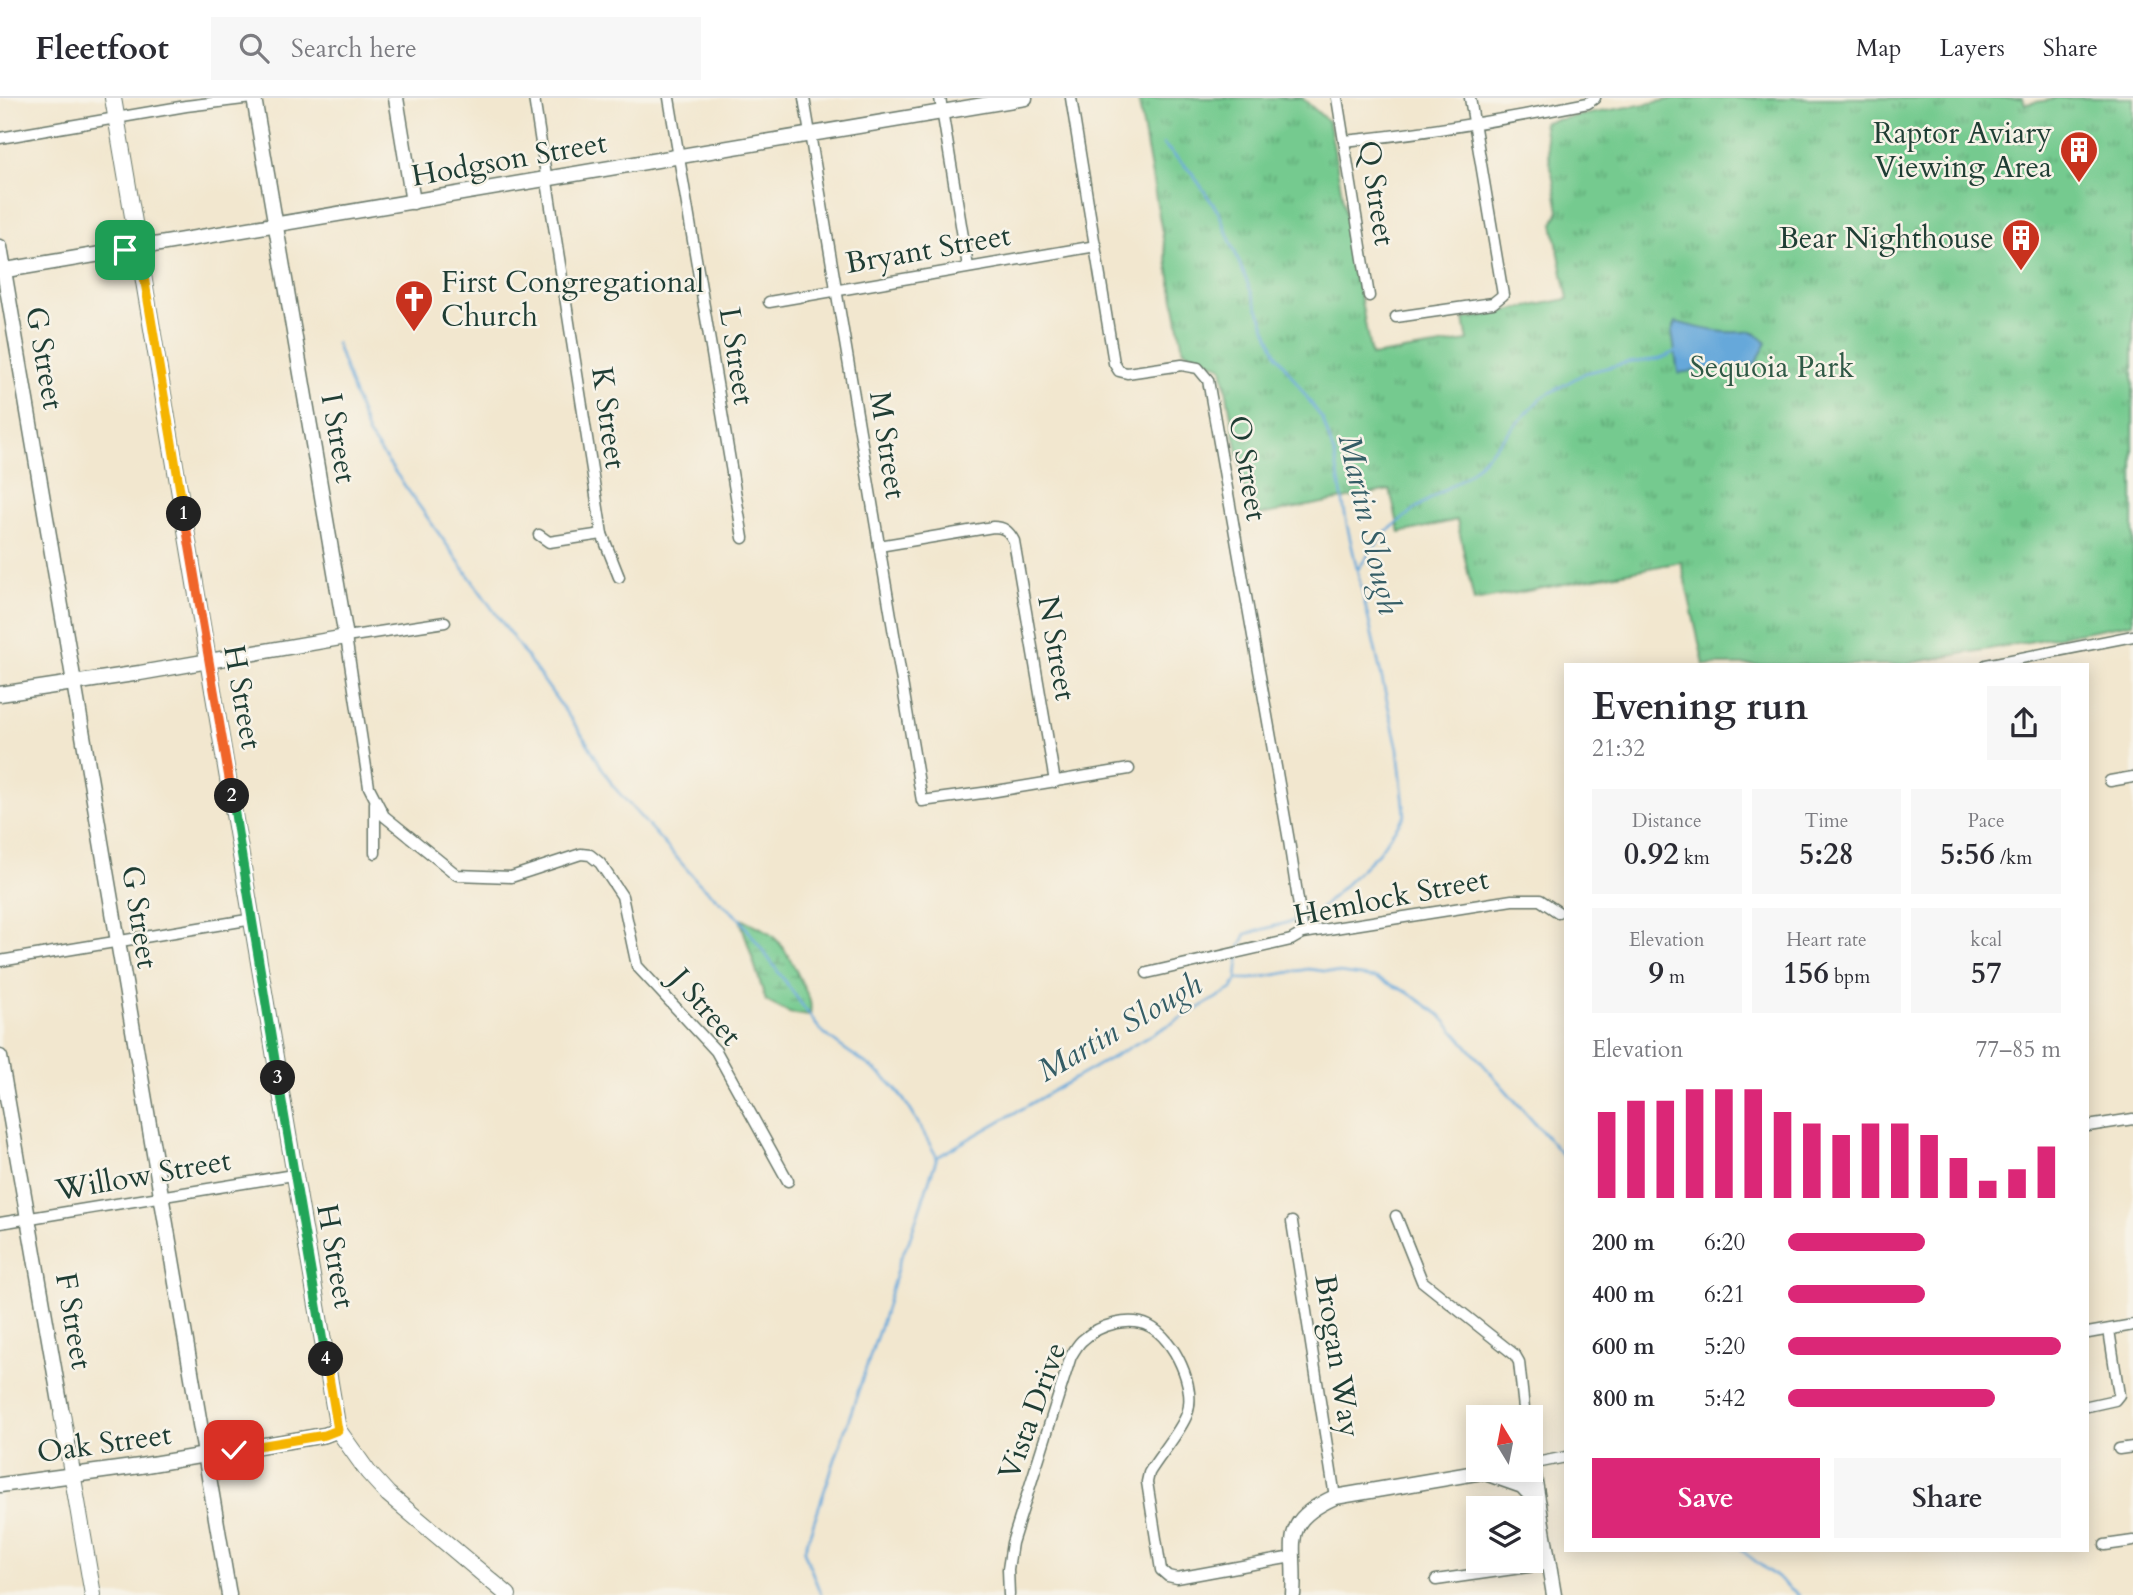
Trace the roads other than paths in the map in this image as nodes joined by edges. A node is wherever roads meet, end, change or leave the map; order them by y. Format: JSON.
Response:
{"nodes":[{"id":1,"x":113,"y":98,"type":"edge"},
{"id":2,"x":253,"y":98,"type":"edge"},
{"id":3,"x":396,"y":98,"type":"edge"},
{"id":4,"x":534,"y":98,"type":"edge"},
{"id":5,"x":669,"y":98,"type":"edge"},
{"id":6,"x":804,"y":98,"type":"edge"},
{"id":7,"x":1026,"y":98,"type":"edge"},
{"id":8,"x":1071,"y":98,"type":"edge"},
{"id":9,"x":1337,"y":98,"type":"edge"},
{"id":10,"x":1470,"y":98,"type":"edge"},
{"id":11,"x":1591,"y":100,"type":"edge"},
{"id":12,"x":941,"y":105,"type":"edge"},
{"id":13,"x":116,"y":118,"type":"junction"},
{"id":14,"x":1474,"y":124,"type":"junction"},
{"id":15,"x":810,"y":134,"type":"junction"},
{"id":16,"x":0,"y":138,"type":"edge"},
{"id":17,"x":1344,"y":141,"type":"junction"},
{"id":18,"x":680,"y":157,"type":"junction"},
{"id":19,"x":548,"y":179,"type":"junction"},
{"id":20,"x":413,"y":202,"type":"junction"},
{"id":21,"x":276,"y":225,"type":"junction"},
{"id":22,"x":1096,"y":246,"type":"junction"},
{"id":23,"x":0,"y":247,"type":"edge"},
{"id":24,"x":139,"y":247,"type":"junction"},
{"id":25,"x":968,"y":267,"type":"junction"},
{"id":26,"x":2,"y":270,"type":"edge"},
{"id":27,"x":837,"y":289,"type":"junction"},
{"id":28,"x":1369,"y":296,"type":"dead end"},
{"id":29,"x":769,"y":302,"type":"dead end"},
{"id":30,"x":1396,"y":317,"type":"dead end"},
{"id":31,"x":601,"y":534,"type":"junction"},
{"id":32,"x":540,"y":535,"type":"dead end"},
{"id":33,"x":743,"y":538,"type":"dead end"},
{"id":34,"x":879,"y":547,"type":"junction"},
{"id":35,"x":619,"y":578,"type":"dead end"},
{"id":36,"x":445,"y":622,"type":"dead end"},
{"id":37,"x":346,"y":637,"type":"junction"},
{"id":38,"x":2132,"y":637,"type":"edge"},
{"id":39,"x":2133,"y":650,"type":"edge"},
{"id":40,"x":209,"y":660,"type":"junction"},
{"id":41,"x":1996,"y":663,"type":"edge"},
{"id":42,"x":74,"y":684,"type":"junction"},
{"id":43,"x":0,"y":694,"type":"edge"},
{"id":44,"x":1129,"y":769,"type":"dead end"},
{"id":45,"x":2133,"y":777,"type":"edge"},
{"id":46,"x":2110,"y":781,"type":"dead end"},
{"id":47,"x":1055,"y":782,"type":"junction"},
{"id":48,"x":375,"y":801,"type":"junction"},
{"id":49,"x":375,"y":853,"type":"dead end"},
{"id":50,"x":1558,"y":912,"type":"dead end"},
{"id":51,"x":253,"y":919,"type":"junction"},
{"id":52,"x":1303,"y":933,"type":"junction"},
{"id":53,"x":118,"y":941,"type":"junction"},
{"id":54,"x":0,"y":961,"type":"edge"},
{"id":55,"x":1147,"y":973,"type":"dead end"},
{"id":56,"x":0,"y":1056,"type":"edge"},
{"id":57,"x":2133,"y":1119,"type":"edge"},
{"id":58,"x":2089,"y":1126,"type":"edge"},
{"id":59,"x":293,"y":1175,"type":"junction"},
{"id":60,"x":788,"y":1181,"type":"dead end"},
{"id":61,"x":161,"y":1196,"type":"junction"},
{"id":62,"x":1396,"y":1216,"type":"dead end"},
{"id":63,"x":28,"y":1219,"type":"junction"},
{"id":64,"x":1292,"y":1222,"type":"dead end"},
{"id":65,"x":0,"y":1223,"type":"edge"},
{"id":66,"x":2133,"y":1325,"type":"edge"},
{"id":67,"x":2109,"y":1330,"type":"junction"},
{"id":68,"x":2089,"y":1333,"type":"edge"},
{"id":69,"x":1524,"y":1405,"type":"edge"},
{"id":70,"x":2089,"y":1406,"type":"edge"},
{"id":71,"x":62,"y":1414,"type":"joint"},
{"id":72,"x":338,"y":1430,"type":"junction"},
{"id":73,"x":2133,"y":1447,"type":"edge"},
{"id":74,"x":2119,"y":1449,"type":"dead end"},
{"id":75,"x":205,"y":1455,"type":"junction"},
{"id":76,"x":1564,"y":1457,"type":"edge"},
{"id":77,"x":1544,"y":1461,"type":"edge"},
{"id":78,"x":73,"y":1475,"type":"junction"},
{"id":79,"x":1466,"y":1475,"type":"edge"},
{"id":80,"x":1511,"y":1482,"type":"edge"},
{"id":81,"x":0,"y":1485,"type":"edge"},
{"id":82,"x":1531,"y":1496,"type":"edge"},
{"id":83,"x":1335,"y":1497,"type":"junction"},
{"id":84,"x":1543,"y":1528,"type":"edge"},
{"id":85,"x":2133,"y":1542,"type":"edge"},
{"id":86,"x":2105,"y":1545,"type":"dead end"},
{"id":87,"x":1292,"y":1557,"type":"junction"},
{"id":88,"x":1549,"y":1564,"type":"junction"},
{"id":89,"x":1436,"y":1580,"type":"dead end"},
{"id":90,"x":93,"y":1595,"type":"edge"},
{"id":91,"x":229,"y":1595,"type":"edge"},
{"id":92,"x":508,"y":1595,"type":"edge"},
{"id":93,"x":1009,"y":1595,"type":"edge"},
{"id":94,"x":1293,"y":1595,"type":"edge"},
{"id":95,"x":1554,"y":1595,"type":"edge"}],
"edges":[{"from":1,"to":13,"type":"main road","name":"H Street"},
{"from":2,"to":13,"type":"street"},
{"from":2,"to":21,"type":"street","name":"I Street"},
{"from":3,"to":20,"type":"street"},
{"from":4,"to":19,"type":"street","name":"K Street"},
{"from":5,"to":18,"type":"street","name":"L Street"},
{"from":6,"to":15,"type":"street","name":"M Street"},
{"from":7,"to":12,"type":"street","name":"Hodgson Street"},
{"from":8,"to":22,"type":"street","name":"O Street"},
{"from":9,"to":17,"type":"street","name":"Q Street"},
{"from":10,"to":14,"type":"street"},
{"from":11,"to":14,"type":"street"},
{"from":12,"to":15,"type":"street","name":"Hodgson Street"},
{"from":12,"to":25,"type":"street"},
{"from":13,"to":16,"type":"street"},
{"from":13,"to":24,"type":"main road","name":"H Street"},
{"from":14,"to":17,"type":"street"},
{"from":14,"to":30,"type":"street"},
{"from":15,"to":18,"type":"street","name":"Hodgson Street"},
{"from":15,"to":27,"type":"street","name":"M Street"},
{"from":17,"to":28,"type":"street","name":"Q Street"},
{"from":18,"to":19,"type":"street","name":"Hodgson Street"},
{"from":18,"to":33,"type":"street","name":"L Street"},
{"from":19,"to":20,"type":"street","name":"Hodgson Street"},
{"from":19,"to":31,"type":"street","name":"K Street"},
{"from":20,"to":21,"type":"street","name":"Hodgson Street"},
{"from":21,"to":24,"type":"street","name":"Hodgson Street"},
{"from":21,"to":37,"type":"street","name":"I Street"},
{"from":22,"to":25,"type":"street","name":"Bryant Street"},
{"from":22,"to":52,"type":"street","name":"O Street"},
{"from":23,"to":26,"type":"street","name":"G Street"},
{"from":24,"to":26,"type":"street","name":"Hodgson Street"},
{"from":24,"to":40,"type":"main road","name":"H Street"},
{"from":25,"to":27,"type":"street","name":"Bryant Street"},
{"from":26,"to":42,"type":"street","name":"G Street"},
{"from":27,"to":29,"type":"street","name":"Bryant Street"},
{"from":27,"to":34,"type":"street","name":"M Street"},
{"from":31,"to":32,"type":"street"},
{"from":31,"to":35,"type":"street","name":"K Street"},
{"from":34,"to":47,"type":"street","name":"N Street"},
{"from":34,"to":47,"type":"street","name":"M Street"},
{"from":36,"to":37,"type":"street"},
{"from":37,"to":40,"type":"street"},
{"from":37,"to":48,"type":"street","name":"I Street"},
{"from":38,"to":39,"type":"street"},
{"from":38,"to":41,"type":"street"},
{"from":40,"to":42,"type":"street"},
{"from":40,"to":51,"type":"main road","name":"H Street"},
{"from":42,"to":43,"type":"street"},
{"from":42,"to":53,"type":"street","name":"G Street"},
{"from":44,"to":47,"type":"street"},
{"from":45,"to":46,"type":"street"},
{"from":48,"to":49,"type":"street"},
{"from":48,"to":60,"type":"street","name":"J Street"},
{"from":50,"to":52,"type":"street","name":"Hemlock Street"},
{"from":51,"to":53,"type":"street"},
{"from":51,"to":59,"type":"main road","name":"H Street"},
{"from":52,"to":55,"type":"street","name":"Hemlock Street"},
{"from":53,"to":54,"type":"street"},
{"from":53,"to":61,"type":"street","name":"G Street"},
{"from":56,"to":63,"type":"street","name":"F Street"},
{"from":57,"to":58,"type":"street"},
{"from":59,"to":61,"type":"street","name":"Willow Street"},
{"from":59,"to":72,"type":"main road","name":"H Street"},
{"from":61,"to":63,"type":"street","name":"Willow Street"},
{"from":61,"to":75,"type":"street","name":"G Street"},
{"from":62,"to":69,"type":"street"},
{"from":63,"to":65,"type":"street","name":"Willow Street"},
{"from":63,"to":71,"type":"street","name":"F Street"},
{"from":64,"to":83,"type":"street","name":"Brogan Way"},
{"from":66,"to":67,"type":"street"},
{"from":67,"to":68,"type":"street"},
{"from":67,"to":70,"type":"street"},
{"from":71,"to":78,"type":"main road","name":"F Street"},
{"from":72,"to":75,"type":"street","name":"Oak Street"},
{"from":72,"to":92,"type":"main road"},
{"from":73,"to":74,"type":"street"},
{"from":75,"to":78,"type":"street","name":"Oak Street"},
{"from":75,"to":91,"type":"street","name":"G Street"},
{"from":76,"to":77,"type":"street"},
{"from":78,"to":81,"type":"street","name":"Oak Street"},
{"from":78,"to":90,"type":"main road","name":"F Street"},
{"from":79,"to":83,"type":"street"},
{"from":80,"to":82,"type":"street"},
{"from":83,"to":87,"type":"street"},
{"from":84,"to":88,"type":"street"},
{"from":85,"to":86,"type":"street"},
{"from":87,"to":93,"type":"street","name":"Vista Drive"},
{"from":87,"to":94,"type":"street"},
{"from":88,"to":89,"type":"street"},
{"from":88,"to":95,"type":"street"}]}
